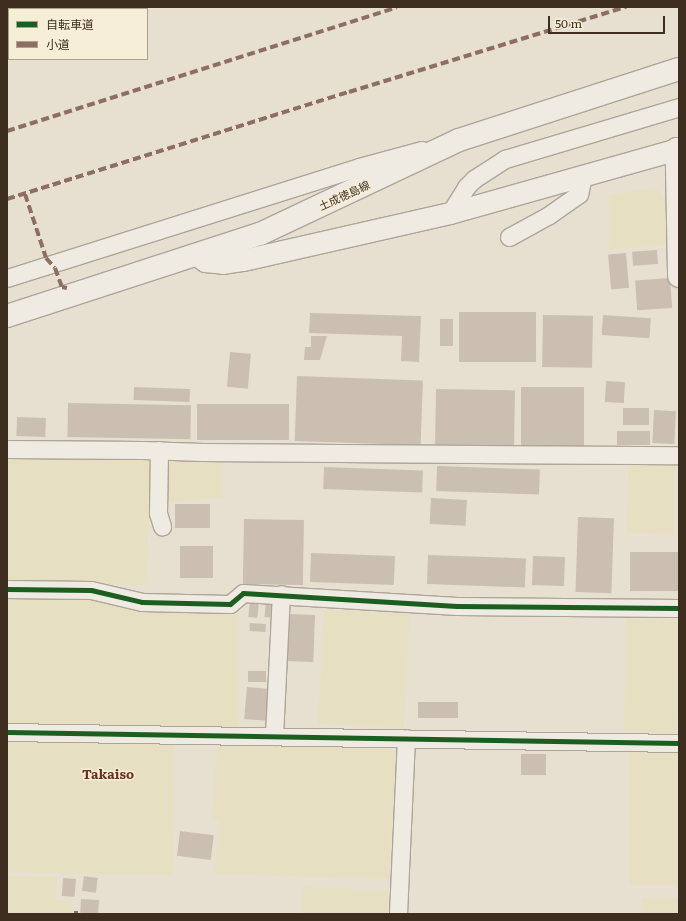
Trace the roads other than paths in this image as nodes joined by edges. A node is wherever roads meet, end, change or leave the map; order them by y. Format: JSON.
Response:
{"nodes":[{"id":1,"x":679,"y":69,"type":"edge"},
{"id":2,"x":679,"y":108,"type":"edge"},
{"id":3,"x":460,"y":140,"type":"junction"},
{"id":4,"x":678,"y":158,"type":"edge"},
{"id":5,"x":583,"y":177,"type":"junction"},
{"id":6,"x":450,"y":213,"type":"junction"},
{"id":7,"x":509,"y":237,"type":"dead end"},
{"id":8,"x":196,"y":254,"type":"junction"},
{"id":9,"x":679,"y":276,"type":"edge"},
{"id":10,"x":7,"y":278,"type":"edge"},
{"id":11,"x":7,"y":316,"type":"edge"},
{"id":12,"x":7,"y":449,"type":"edge"},
{"id":13,"x":159,"y":450,"type":"junction"},
{"id":14,"x":679,"y":455,"type":"edge"},
{"id":15,"x":162,"y":526,"type":"dead end"},
{"id":16,"x":7,"y":589,"type":"edge"},
{"id":17,"x":281,"y":594,"type":"junction"},
{"id":18,"x":679,"y":608,"type":"edge"},
{"id":19,"x":7,"y":732,"type":"edge"},
{"id":20,"x":274,"y":736,"type":"junction"},
{"id":21,"x":406,"y":738,"type":"junction"},
{"id":22,"x":679,"y":743,"type":"edge"},
{"id":23,"x":398,"y":914,"type":"edge"}],
"edges":[{"from":1,"to":3,"type":"main road","name":"土成徳島線"},
{"from":2,"to":6,"type":"street"},
{"from":3,"to":8,"type":"main road","name":"土成徳島線"},
{"from":3,"to":10,"type":"street"},
{"from":4,"to":5,"type":"street"},
{"from":4,"to":9,"type":"main road"},
{"from":5,"to":6,"type":"street"},
{"from":5,"to":7,"type":"street"},
{"from":6,"to":8,"type":"street"},
{"from":8,"to":11,"type":"main road","name":"土成徳島線"},
{"from":12,"to":13,"type":"street"},
{"from":13,"to":14,"type":"street"},
{"from":13,"to":15,"type":"street"},
{"from":16,"to":17,"type":"street"},
{"from":17,"to":18,"type":"street"},
{"from":17,"to":20,"type":"street"},
{"from":19,"to":20,"type":"street"},
{"from":20,"to":21,"type":"street"},
{"from":21,"to":22,"type":"street"},
{"from":21,"to":23,"type":"street"}]}
